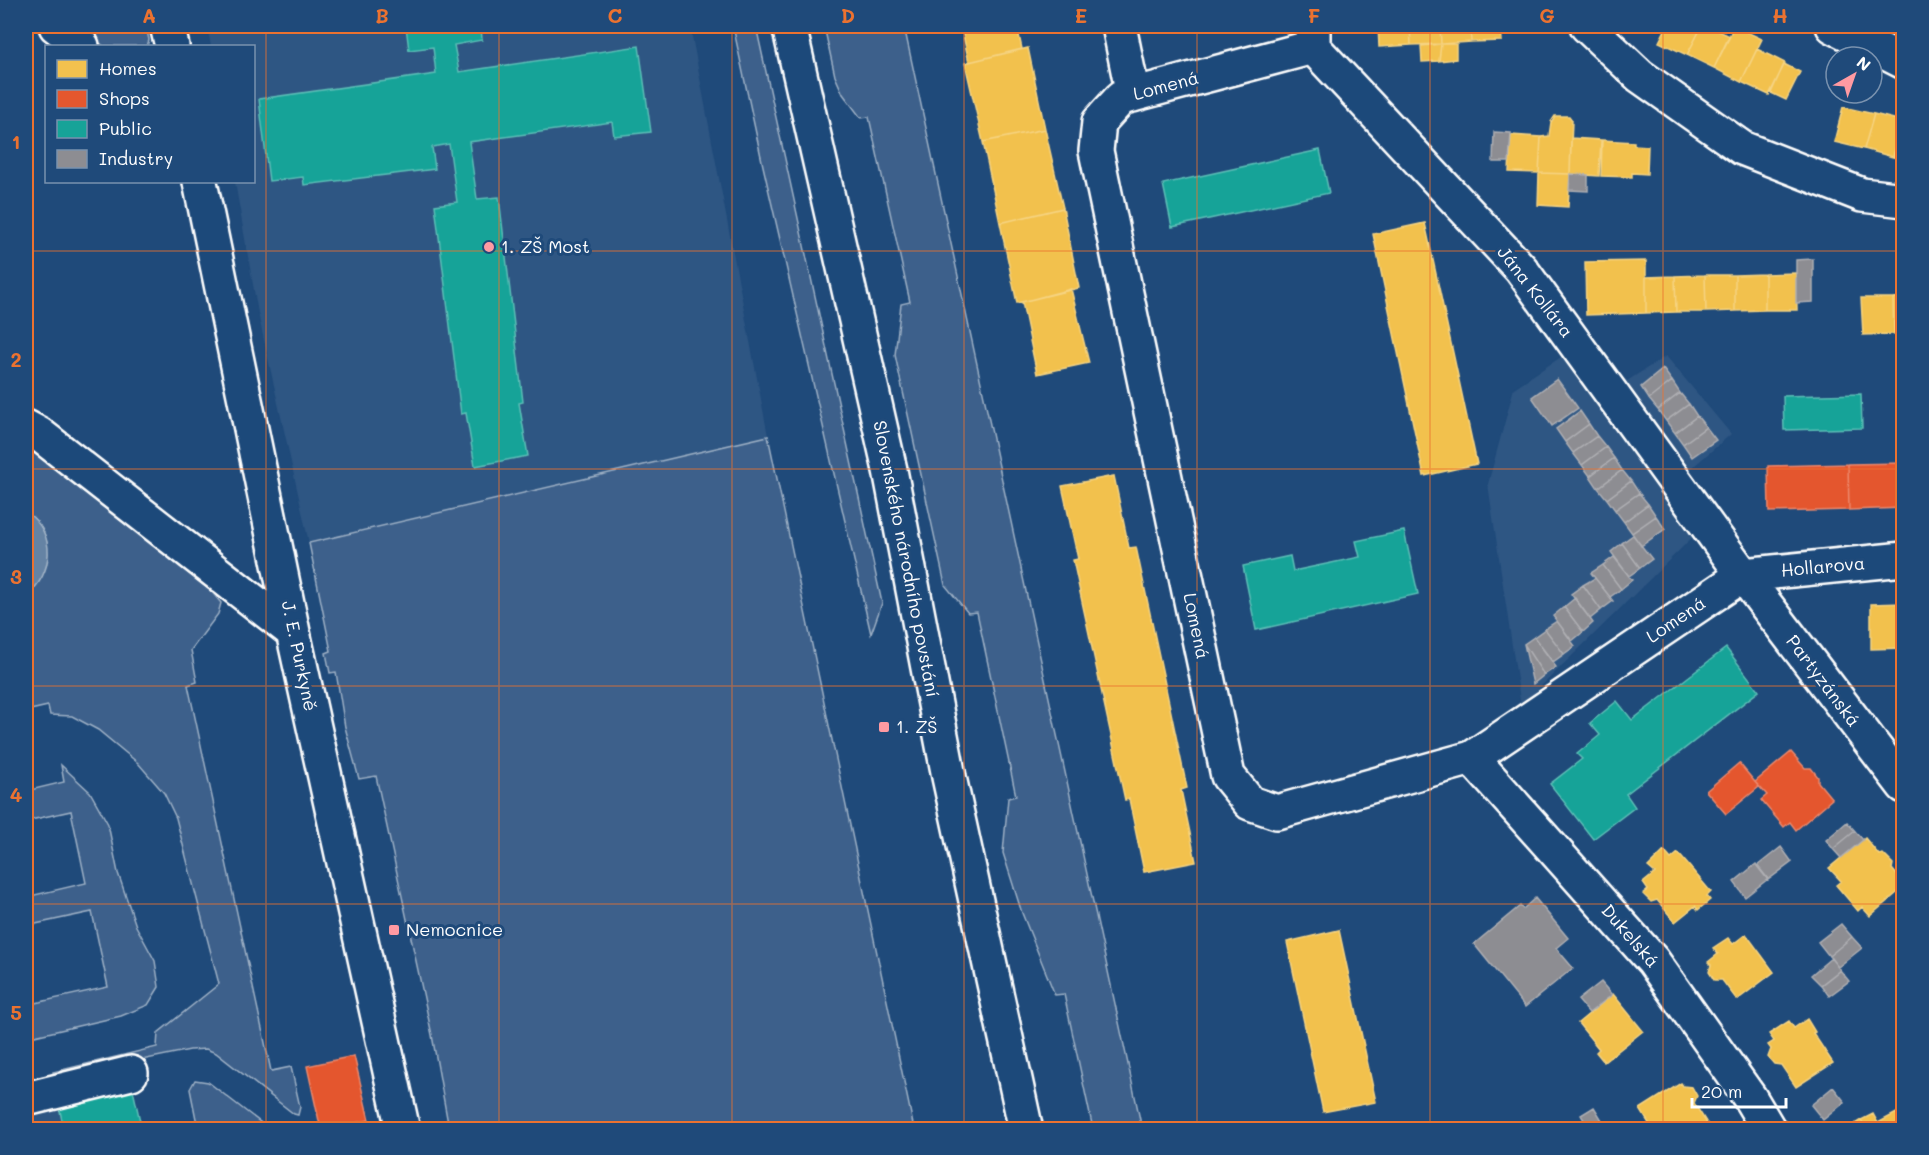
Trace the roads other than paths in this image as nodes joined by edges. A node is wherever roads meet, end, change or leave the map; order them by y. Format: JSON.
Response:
{"nodes":[{"id":1,"x":56,"y":26,"type":"edge"},
{"id":2,"x":167,"y":26,"type":"edge"},
{"id":3,"x":789,"y":26,"type":"edge"},
{"id":4,"x":1119,"y":26,"type":"edge"},
{"id":5,"x":1587,"y":26,"type":"edge"},
{"id":6,"x":1833,"y":26,"type":"edge"},
{"id":7,"x":1313,"y":36,"type":"edge"},
{"id":8,"x":81,"y":45,"type":"edge"},
{"id":9,"x":172,"y":45,"type":"edge"},
{"id":10,"x":1904,"y":62,"type":"edge"},
{"id":11,"x":1133,"y":94,"type":"junction"},
{"id":12,"x":200,"y":183,"type":"edge"},
{"id":13,"x":1904,"y":200,"type":"edge"},
{"id":14,"x":26,"y":427,"type":"edge"},
{"id":15,"x":1904,"y":559,"type":"edge"},
{"id":16,"x":1743,"y":575,"type":"junction"},
{"id":17,"x":293,"y":632,"type":"junction"},
{"id":18,"x":1472,"y":758,"type":"junction"},
{"id":19,"x":1904,"y":786,"type":"edge"},
{"id":20,"x":131,"y":1073,"type":"dead end"},
{"id":21,"x":26,"y":1099,"type":"edge"},
{"id":22,"x":403,"y":1130,"type":"edge"},
{"id":23,"x":1026,"y":1130,"type":"edge"},
{"id":24,"x":1769,"y":1130,"type":"edge"}],
"edges":[{"from":1,"to":8,"type":"street"},
{"from":2,"to":9,"type":"street"},
{"from":3,"to":23,"type":"street","name":"Slovenského národního povstání"},
{"from":4,"to":11,"type":"street"},
{"from":5,"to":13,"type":"street"},
{"from":6,"to":10,"type":"street"},
{"from":7,"to":11,"type":"street","name":"Lomená"},
{"from":7,"to":16,"type":"street","name":"Jána Kollára"},
{"from":11,"to":18,"type":"street","name":"Lomená"},
{"from":12,"to":17,"type":"street","name":"J. E. Purkyně"},
{"from":14,"to":17,"type":"street"},
{"from":15,"to":16,"type":"street","name":"Hollarova"},
{"from":16,"to":18,"type":"street","name":"Lomená"},
{"from":16,"to":19,"type":"street","name":"Partyzánská"},
{"from":17,"to":22,"type":"street","name":"J. E. Purkyně"},
{"from":18,"to":24,"type":"street","name":"Dukelská"},
{"from":20,"to":21,"type":"street"}]}
